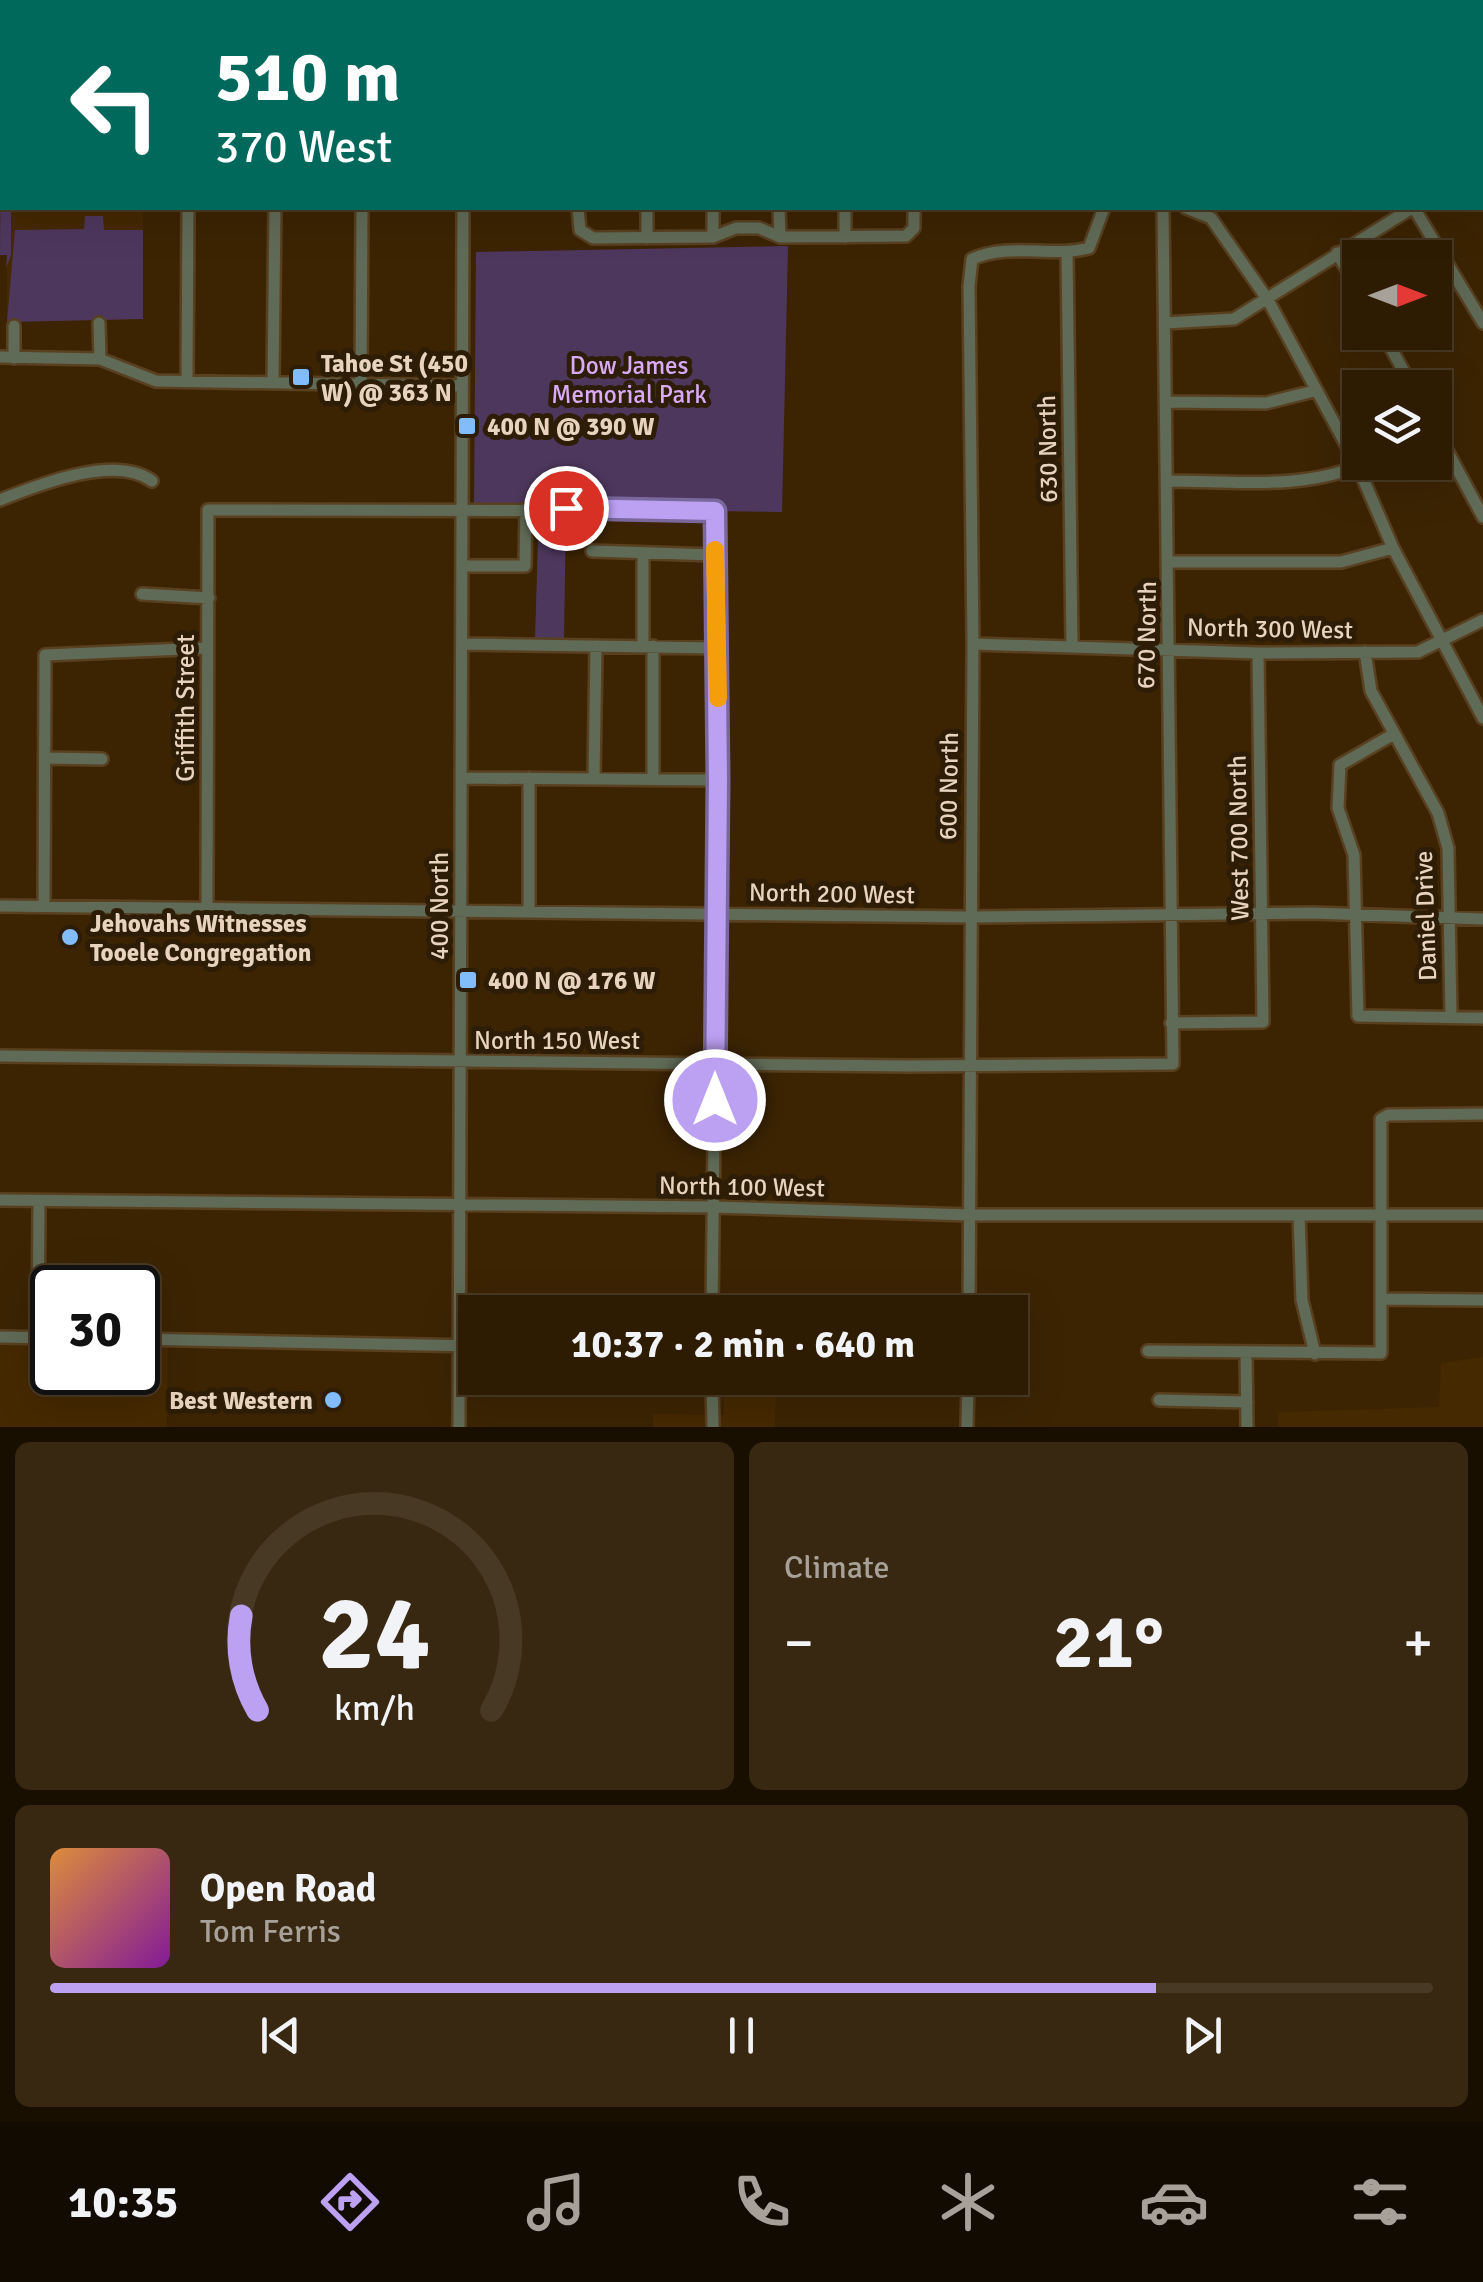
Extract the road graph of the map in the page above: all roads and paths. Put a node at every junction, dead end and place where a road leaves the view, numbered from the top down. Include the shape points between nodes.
1 (188, 210) edge
2 (276, 210) edge
3 (362, 210) edge
4 (463, 210) edge
5 (578, 210) edge
6 (647, 210) edge
7 (713, 210) edge
8 (779, 210) edge
9 (845, 210) edge
10 (914, 210) edge
11 (1103, 210) edge
12 (1163, 210) edge
13 (1191, 210) edge
14 (1410, 210) edge
15 (1414, 210) edge
16 (780, 237) junction
17 (845, 237) junction
18 (647, 238) junction
19 (713, 238) junction
20 (1067, 252) junction
21 (1337, 253) junction
22 (1342, 261) edge
23 (1268, 300) junction
24 (1166, 323) junction
25 (1483, 323) edge
26 (100, 324) dead end
27 (14, 326) dead end
28 (7, 358) edge
29 (100, 360) junction
30 (187, 382) junction
31 (273, 383) junction
32 (361, 384) junction
33 (462, 386) junction
34 (1314, 391) junction
35 (1165, 402) junction
36 (1342, 433) edge
37 (1452, 460) edge
38 (1342, 473) edge
39 (1368, 480) edge
40 (152, 481) dead end
41 (1169, 481) junction
42 (0, 500) edge
43 (462, 509) junction
44 (526, 509) junction
45 (1483, 517) edge
46 (1393, 548) junction
47 (592, 551) dead end
48 (643, 552) junction
49 (714, 554) junction
50 (1170, 562) junction
51 (462, 566) junction
52 (142, 594) dead end
53 (209, 598) junction
54 (1483, 620) edge
55 (1444, 642) junction
56 (462, 644) junction
57 (973, 644) junction
58 (1072, 645) junction
59 (596, 646) junction
60 (648, 646) junction
61 (207, 648) junction
62 (718, 648) junction
63 (1167, 649) junction
64 (1364, 652) junction
65 (1258, 653) junction
66 (1483, 718) edge
67 (1392, 735) junction
68 (45, 758) junction
69 (102, 759) dead end
70 (462, 778) junction
71 (529, 778) junction
72 (594, 778) junction
73 (654, 780) junction
74 (718, 780) junction
75 (206, 905) junction
76 (0, 906) edge
77 (44, 906) junction
78 (462, 910) junction
79 (529, 911) junction
80 (715, 914) junction
81 (1356, 915) junction
82 (1169, 917) junction
83 (1261, 917) junction
84 (970, 918) junction
85 (1449, 918) junction
86 (1483, 918) edge
87 (1451, 1016) junction
88 (1483, 1018) edge
89 (1171, 1023) junction
90 (0, 1056) edge
91 (460, 1062) junction
92 (715, 1064) junction
93 (1173, 1064) joint
94 (971, 1065) junction
95 (1483, 1114) edge
96 (0, 1200) edge
97 (38, 1200) junction
98 (459, 1205) junction
99 (714, 1207) junction
100 (1299, 1214) junction
101 (1381, 1214) junction
102 (970, 1215) junction
103 (1483, 1215) edge
104 (38, 1265) edge
105 (458, 1295) edge
106 (712, 1295) edge
107 (968, 1295) edge
108 (1382, 1300) junction
109 (1483, 1300) edge
110 (0, 1337) edge
111 (30, 1338) edge
112 (160, 1340) edge
113 (458, 1345) edge
114 (1148, 1351) dead end
115 (1315, 1354) junction
116 (1246, 1355) junction
117 (459, 1395) edge
118 (712, 1395) edge
119 (968, 1395) edge
120 (1158, 1400) dead end
121 (1247, 1402) junction
122 (459, 1427) edge
123 (713, 1427) edge
124 (967, 1427) edge
125 (1247, 1427) edge

1 - 30 street
2 - 31 street
3 - 32 street
4 - 33 street, 400 North
5 - 18 street via 580,230 588,237
6 - 18 street
7 - 19 street
8 - 16 street
9 - 17 street
10 - 17 street via 911,233
11 - 20 street via 1090,248
12 - 24 street, 670 North
13 - 23 street via 1210,218
14 - 21 street
15 - 25 street
16 - 17 street
16 - 19 street via 736,228
18 - 19 street
20 - 57 street, 600 North via 996,248 972,260
20 - 58 street, 630 North
21 - 22 street
21 - 23 street
23 - 24 street via 1234,318
23 - 34 street
24 - 35 street, 670 North
26 - 29 street
27 - 28 street
28 - 29 street
29 - 30 street via 156,381
30 - 31 street
31 - 32 street
32 - 33 street
33 - 43 street, 400 North
34 - 35 street via 1266,403
34 - 36 street
35 - 41 street, 670 North
37 - 45 street
38 - 41 street
39 - 46 street
40 - 42 street via 138,474 67,473
41 - 50 street, 670 North
43 - 44 street
43 - 51 street, 400 North
43 - 53 street, Griffith Street via 208,510
44 - 49 street via 715,511
44 - 51 street via 525,566
46 - 50 street via 1341,562
46 - 55 street
47 - 48 street
48 - 49 street
48 - 60 street
49 - 62 street
50 - 63 street, 670 North
51 - 56 street, 400 North
52 - 53 street
53 - 61 street, Griffith Street
54 - 55 street, North 300 West
55 - 64 street, North 300 West via 1418,652
55 - 66 street
56 - 59 street
56 - 70 street, 400 North
57 - 58 street, North 300 West
57 - 84 street, 600 North
58 - 63 street, North 300 West
59 - 60 street
59 - 72 street
60 - 62 street
60 - 73 street
61 - 68 street via 45,655
61 - 75 street, Griffith Street
62 - 74 street
63 - 65 street, North 300 West
63 - 82 street, 670 North
64 - 65 street, North 300 West
64 - 67 street, Daniel Drive via 1371,691
65 - 83 street, West 700 North
67 - 81 street via 1340,765 1338,808 1354,855
67 - 85 street, Daniel Drive via 1438,813 1448,848
68 - 69 street
68 - 77 street
70 - 71 street
70 - 78 street, 400 North
71 - 72 street
71 - 79 street
72 - 73 street
73 - 74 street
74 - 80 street
75 - 77 street, North 200 West
75 - 78 street, North 200 West
76 - 77 street, North 200 West
78 - 79 street, North 200 West
78 - 91 street, 400 North
79 - 80 street, North 200 West
80 - 84 street, North 200 West
80 - 92 street
81 - 83 street, North 200 West
81 - 85 street, North 200 West
81 - 87 street via 1358,1016
82 - 83 street, North 200 West
82 - 84 street, North 200 West
82 - 89 street, 670 North
83 - 89 street, West 700 North via 1263,1022
84 - 94 street, 600 North
85 - 86 street, North 200 West
85 - 87 street, Daniel Drive
87 - 88 street
89 - 93 street, 670 North
90 - 91 street, North 150 West
91 - 92 street, North 150 West
91 - 98 street, 400 North
92 - 94 street, North 150 West
92 - 99 street
93 - 94 street, North 150 West
94 - 102 street, 600 North
95 - 101 street via 1381,1119
96 - 97 street, North 100 West
97 - 98 street, North 100 West
97 - 104 street
98 - 99 street, North 100 West
98 - 105 street, 400 North
99 - 102 street, North 100 West
99 - 106 street
100 - 101 street, North 100 West
100 - 102 street, North 100 West
100 - 115 street via 1302,1300
101 - 103 street, North 100 West
101 - 108 street
102 - 107 street, 600 North
108 - 109 street
108 - 115 street via 1381,1353
110 - 111 street
112 - 113 street
114 - 116 street
115 - 116 street
116 - 121 street
117 - 122 street, 400 North
118 - 123 street
119 - 124 street
120 - 121 street
121 - 125 street

